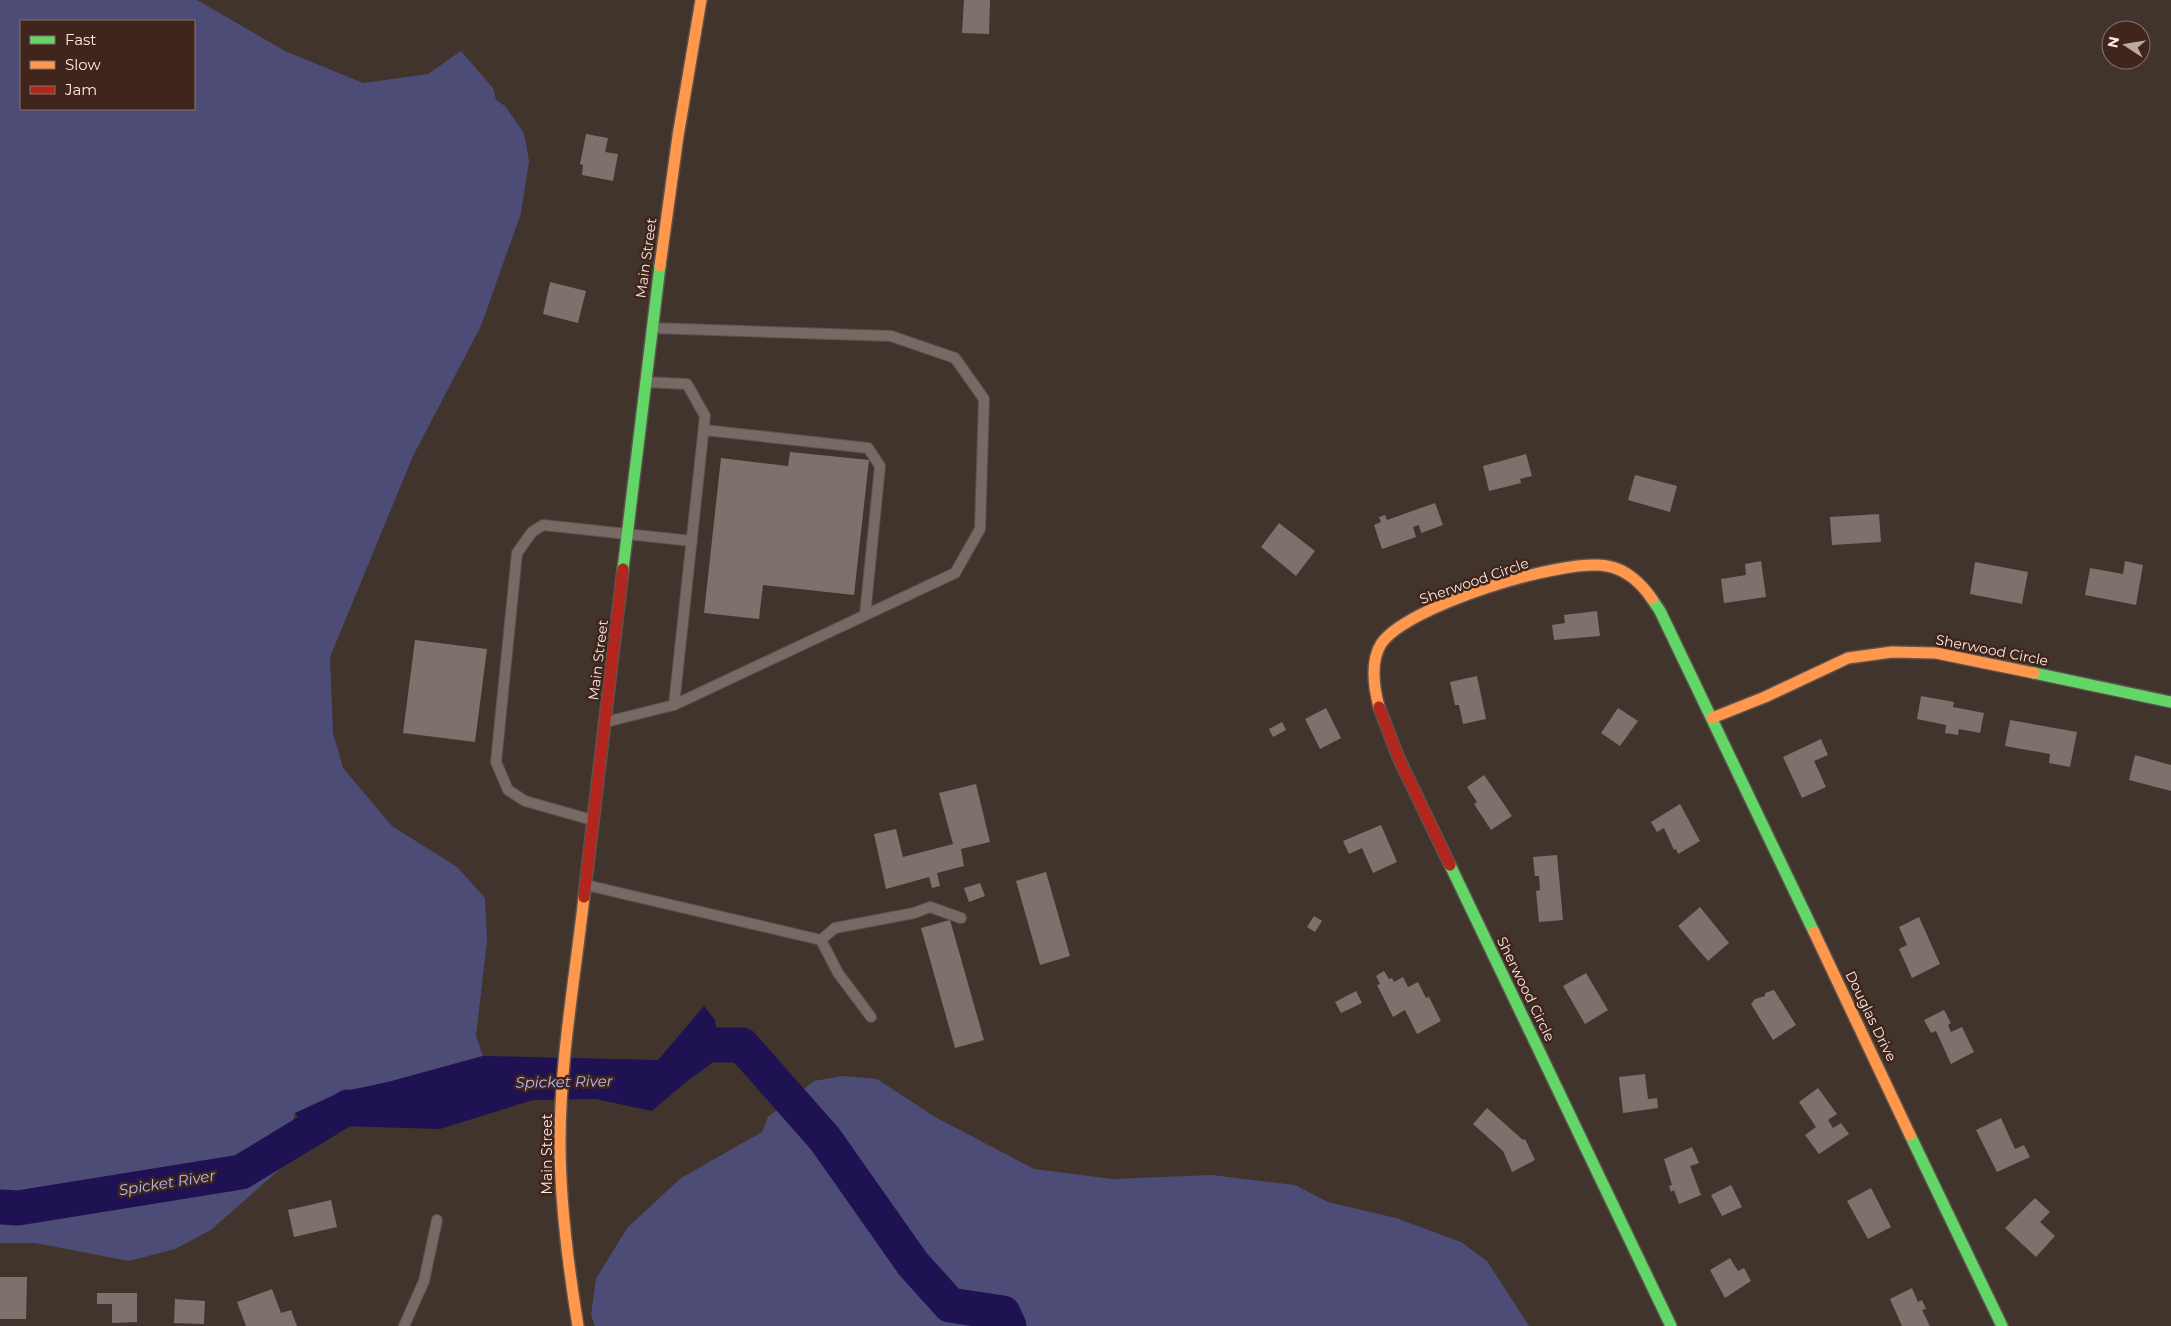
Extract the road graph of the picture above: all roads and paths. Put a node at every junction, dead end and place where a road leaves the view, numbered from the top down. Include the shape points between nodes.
1 (701, 0) edge
2 (652, 328) junction
3 (646, 382) junction
4 (704, 430) junction
5 (628, 535) junction
6 (692, 541) junction
7 (865, 616) junction
8 (2171, 702) edge
9 (674, 705) junction
10 (1712, 718) junction
11 (605, 723) junction
12 (593, 820) junction
13 (585, 884) junction
14 (961, 918) dead end
15 (821, 940) junction
16 (871, 1017) dead end
17 (437, 1220) dead end
18 (404, 1326) edge
19 (578, 1326) edge
20 (1671, 1326) edge
21 (2002, 1326) edge

1 - 2 street, Main Street via 678,136
2 - 3 street, Main Street
2 - 7 lane via 891,336 955,358 984,399 980,529 954,574
3 - 4 lane via 687,384 705,416
3 - 5 street, Main Street
4 - 6 lane
4 - 7 lane via 868,448 880,466
5 - 6 lane
5 - 11 street, Main Street
5 - 12 lane via 543,525 532,532 517,553 496,762 508,790 525,801
6 - 9 lane
7 - 9 lane
8 - 10 street, Sherwood Circle via 1936,654 1892,652 1848,658
9 - 11 lane
10 - 20 street, Sherwood Circle via 1649,592 1632,577 1606,566 1588,564 1520,579 1455,600 1413,618 1394,630 1379,648 1374,671 1382,716 1399,759
10 - 21 street, Douglas Drive
11 - 12 street, Main Street
12 - 13 street, Main Street
13 - 15 lane
13 - 19 street, Main Street via 562,1106 561,1194 565,1247
14 - 15 lane via 930,908 835,928
15 - 16 lane via 838,973
17 - 18 lane via 424,1282

